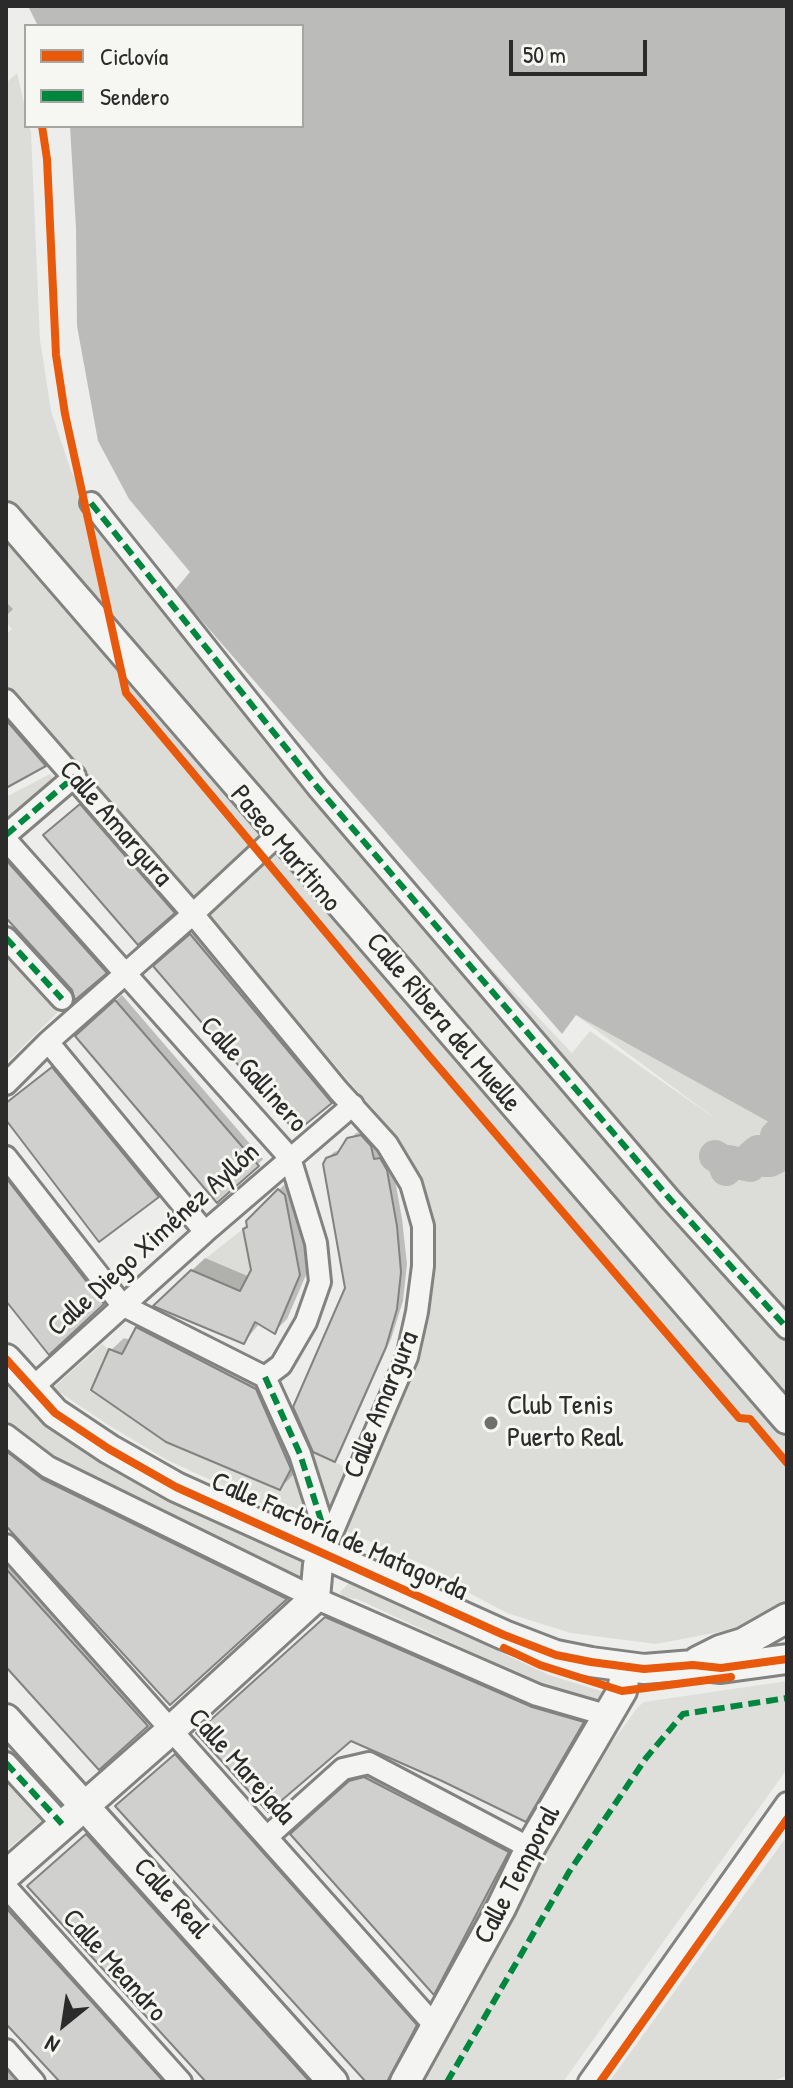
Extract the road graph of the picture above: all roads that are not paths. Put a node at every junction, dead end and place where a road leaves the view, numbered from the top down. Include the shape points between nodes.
1 (91, 503) dead end
2 (6, 517) edge
3 (6, 700) edge
4 (75, 776) junction
5 (281, 832) junction
6 (6, 838) edge
7 (193, 914) junction
8 (6, 938) edge
9 (123, 973) junction
10 (62, 999) dead end
11 (48, 1042) junction
12 (6, 1084) edge
13 (353, 1105) junction
14 (6, 1157) edge
15 (290, 1158) junction
16 (205, 1232) junction
17 (122, 1305) junction
18 (787, 1328) edge
19 (6, 1359) edge
20 (265, 1377) junction
21 (31, 1389) junction
22 (787, 1419) edge
23 (6, 1435) edge
24 (6, 1545) edge
25 (325, 1546) junction
26 (315, 1598) junction
27 (787, 1618) edge
28 (787, 1659) edge
29 (693, 1665) junction
30 (626, 1668) junction
31 (606, 1715) junction
32 (6, 1719) edge
33 (170, 1731) junction
34 (6, 1763) edge
35 (787, 1803) edge
36 (84, 1804) junction
37 (62, 1824) junction
38 (267, 1837) junction
39 (530, 1848) junction
40 (6, 1875) edge
41 (6, 1887) edge
42 (435, 2026) junction
43 (6, 2050) edge
44 (34, 2082) edge
45 (181, 2082) edge
46 (333, 2082) edge
47 (405, 2082) edge
48 (589, 2082) edge

1 - 18 street via 318,788
2 - 5 street, Calle Ribera del Muelle
3 - 4 street, Calle Amargura
4 - 6 street
4 - 7 street, Calle Amargura
5 - 7 street
5 - 22 street, Calle Ribera del Muelle
6 - 9 street, Calle Gallinero
7 - 9 street
7 - 13 street, Calle Amargura
8 - 10 street
9 - 11 street
9 - 15 street, Calle Gallinero
11 - 12 street
11 - 16 street
13 - 15 street, Calle Diego Ximénez Ayllón
13 - 25 street, Calle Amargura via 387,1144 411,1184 423,1226 423,1266 407,1357
14 - 17 street
15 - 16 street, Calle Diego Ximénez Ayllón
15 - 20 street, Calle Gallinero via 316,1243 320,1282 300,1333 281,1365
16 - 17 street, Calle Diego Ximénez Ayllón
17 - 20 street
17 - 21 street, Calle Diego Ximénez Ayllón
19 - 21 street, Calle Factoría de Matagorda
20 - 25 street via 300,1454
21 - 25 street, Calle Factoría de Matagorda via 55,1413 176,1487
23 - 26 street via 48,1467
24 - 33 street, Calle Marejada
25 - 26 street, Calle Amargura
25 - 30 street, Calle Factoría de Matagorda via 504,1635 556,1655
26 - 31 street via 537,1695
26 - 33 street
27 - 29 street
28 - 29 street, Calle Factoría de Matagorda via 721,1668
29 - 30 street, Calle Factoría de Matagorda
30 - 31 street, Calle Temporal via 622,1691
31 - 39 street, Calle Temporal
32 - 36 street, Calle Real
33 - 36 street
33 - 38 street, Calle Marejada
34 - 37 street
35 - 48 street
36 - 37 street
36 - 46 street, Calle Real
37 - 40 street
38 - 39 street via 343,1769 369,1763
38 - 42 street, Calle Marejada
39 - 42 street, Calle Temporal
41 - 45 street, Calle Meandro
42 - 47 street, Calle Temporal
43 - 44 street

